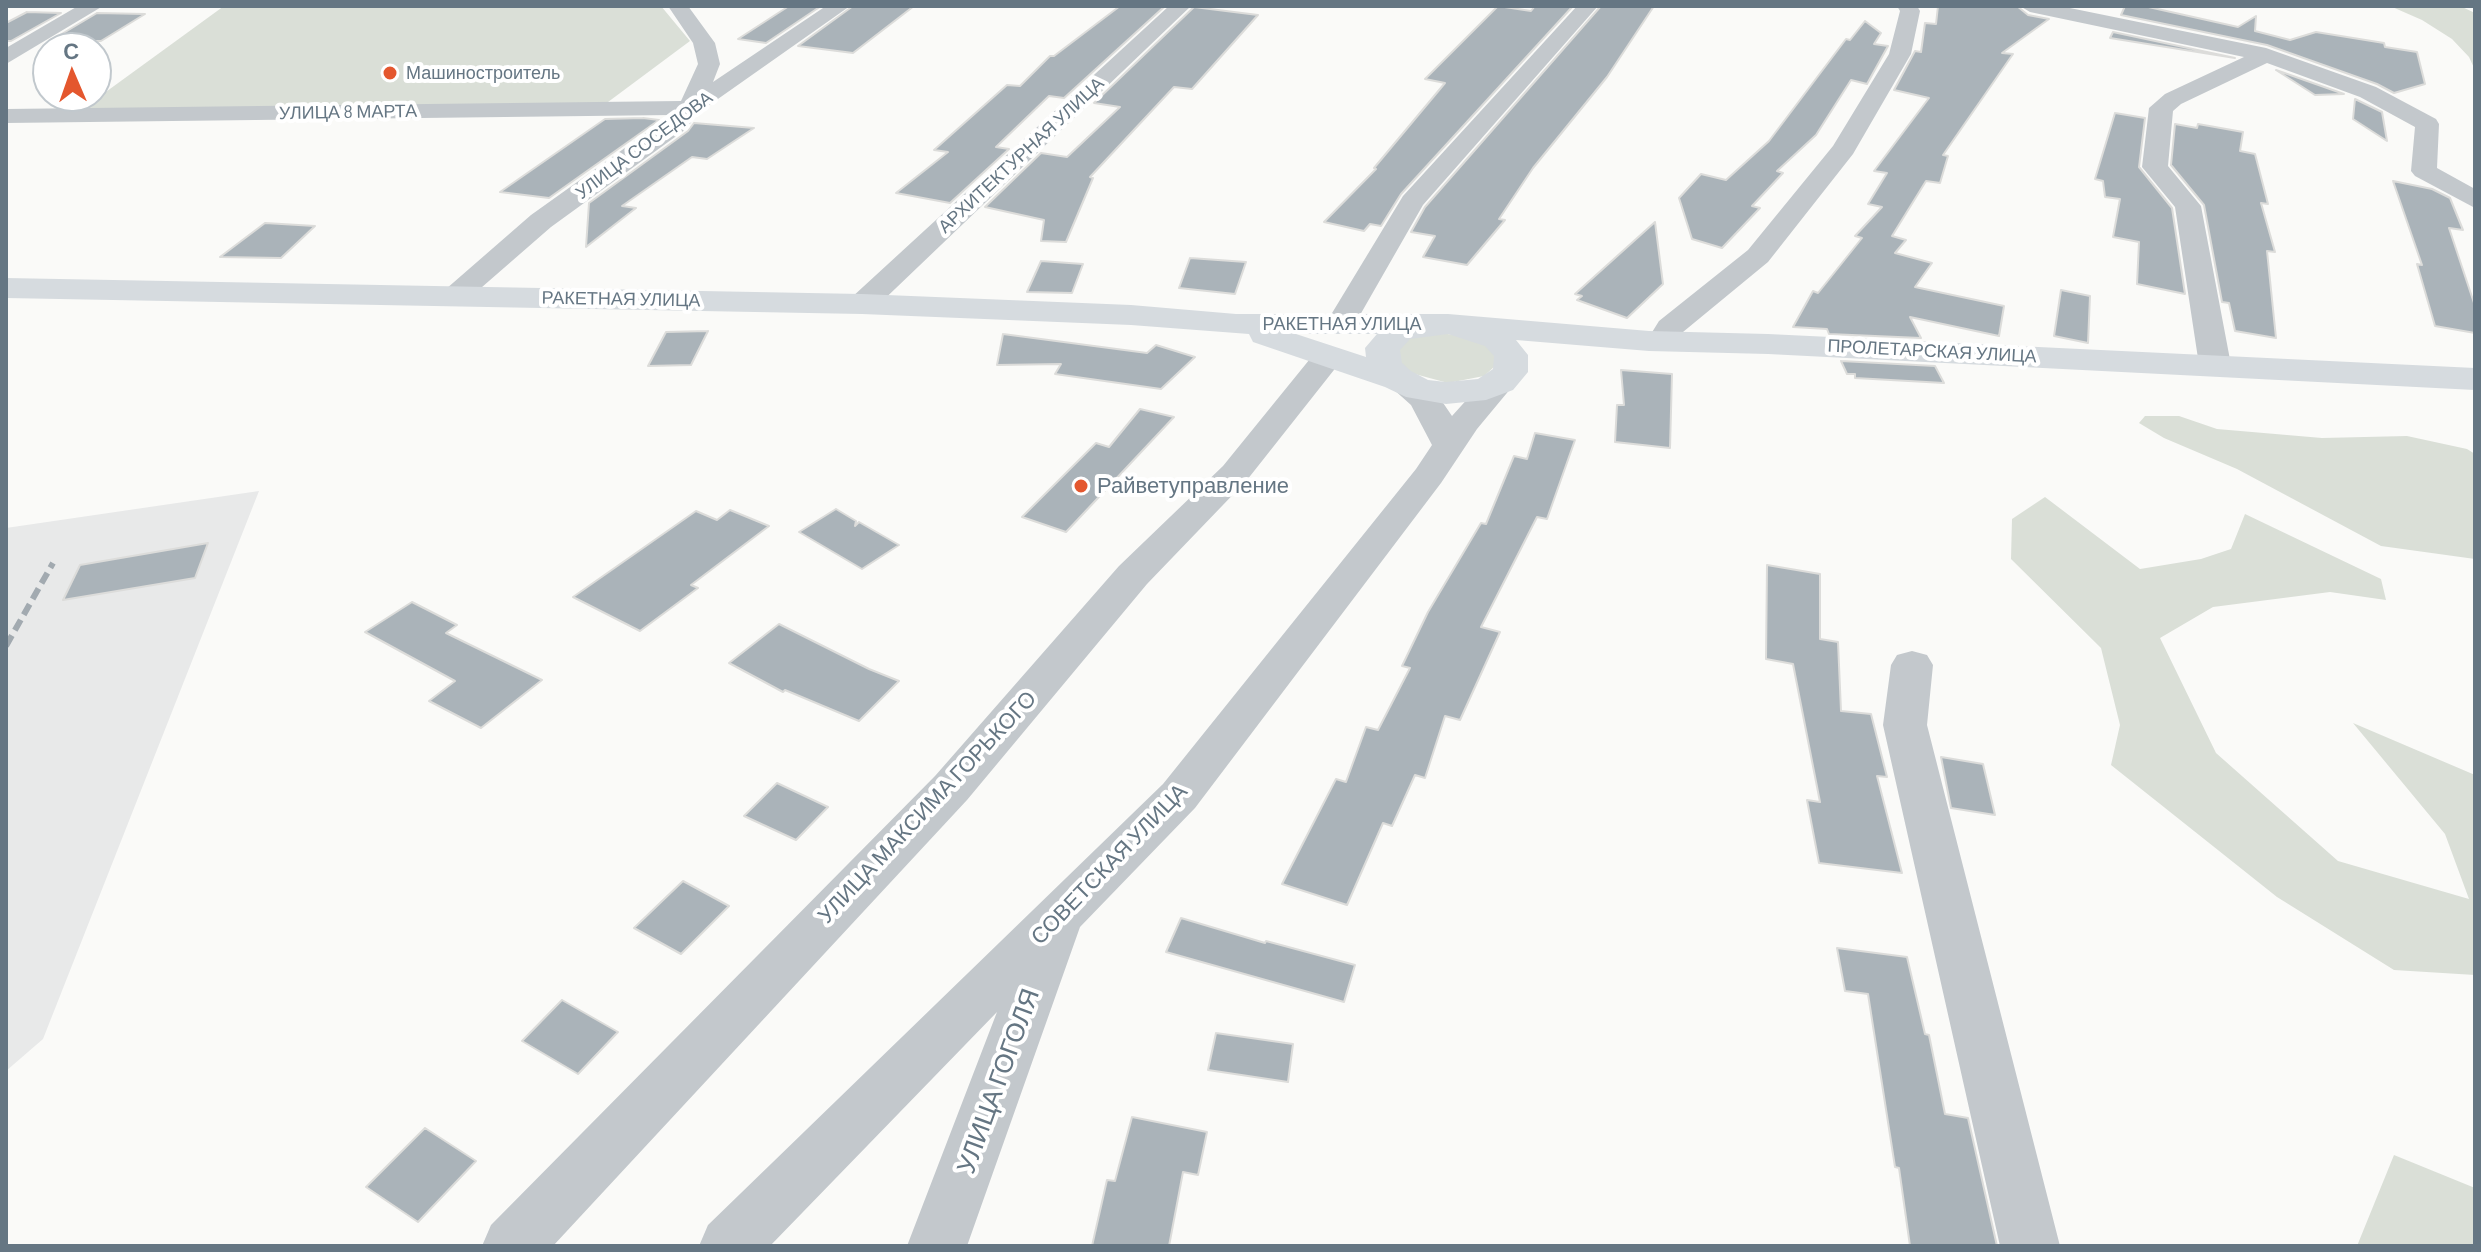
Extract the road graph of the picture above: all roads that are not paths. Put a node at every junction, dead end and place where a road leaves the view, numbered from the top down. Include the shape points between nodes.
1 (93, 6) edge
2 (678, 6) edge
3 (840, 6) edge
4 (1181, 6) edge
5 (1588, 6) edge
6 (1907, 6) edge
7 (2030, 6) edge
8 (2266, 55) junction
9 (6, 57) edge
10 (690, 108) junction
11 (6, 116) edge
12 (2475, 200) edge
13 (6, 288) edge
14 (456, 295) junction
15 (862, 304) junction
16 (1448, 324) junction
17 (1335, 340) junction
18 (1656, 341) junction
19 (2215, 365) junction
20 (1398, 379) junction
21 (2475, 379) edge
22 (1500, 382) junction
23 (1450, 446) junction
24 (1912, 665) dead end
25 (1059, 916) junction
26 (512, 1246) edge
27 (729, 1246) edge
28 (937, 1246) edge
29 (2030, 1246) edge

1 - 9 street
2 - 10 street via 704,43 709,64
3 - 10 street, УЛИЦА СОСЕДОВА
4 - 15 street, АРХИТЕКТУРНАЯ УЛИЦА
5 - 17 street, УЛИЦА МАКСИМА ГОРЬКОГО via 1412,202
6 - 18 street via 1900,54 1844,149 1758,256
7 - 8 street
8 - 12 street via 2368,92 2427,124 2424,171
8 - 19 street via 2161,108 2155,167 2188,206
10 - 11 street, УЛИЦА 8 МАРТА
10 - 14 street, УЛИЦА СОСЕДОВА via 677,124 541,221
13 - 14 main road, РАКЕТНАЯ УЛИЦА
14 - 15 main road, РАКЕТНАЯ УЛИЦА
15 - 17 main road, РАКЕТНАЯ УЛИЦА via 1131,315
16 - 17 main road, РАКЕТНАЯ УЛИЦА
16 - 18 main road, ПРОЛЕТАРСКАЯ УЛИЦА
16 - 20 main road via 1398,332 1382,348 1385,366
16 - 22 main road via 1497,339 1511,355 1510,372
17 - 20 main road, РАКЕТНАЯ УЛИЦА
17 - 26 street, УЛИЦА МАКСИМА ГОРЬКОГО via 1235,473 1133,575 951,788
18 - 19 main road, ПРОЛЕТАРСКАЯ УЛИЦА
18 - 22 main road, ПРОЛЕТАРСКАЯ УЛИЦА via 1581,352
19 - 21 main road, ПРОЛЕТАРСКАЯ УЛИЦА
20 - 22 main road, РАКЕТНАЯ УЛИЦА via 1446,393 1467,393
20 - 23 street via 1423,398
22 - 23 street, СОВЕТСКАЯ УЛИЦА
23 - 25 street, СОВЕТСКАЯ УЛИЦА via 1179,796
24 - 29 street via 1905,725
25 - 27 street, СОВЕТСКАЯ УЛИЦА
25 - 28 street, УЛИЦА ГОГОЛЯ

